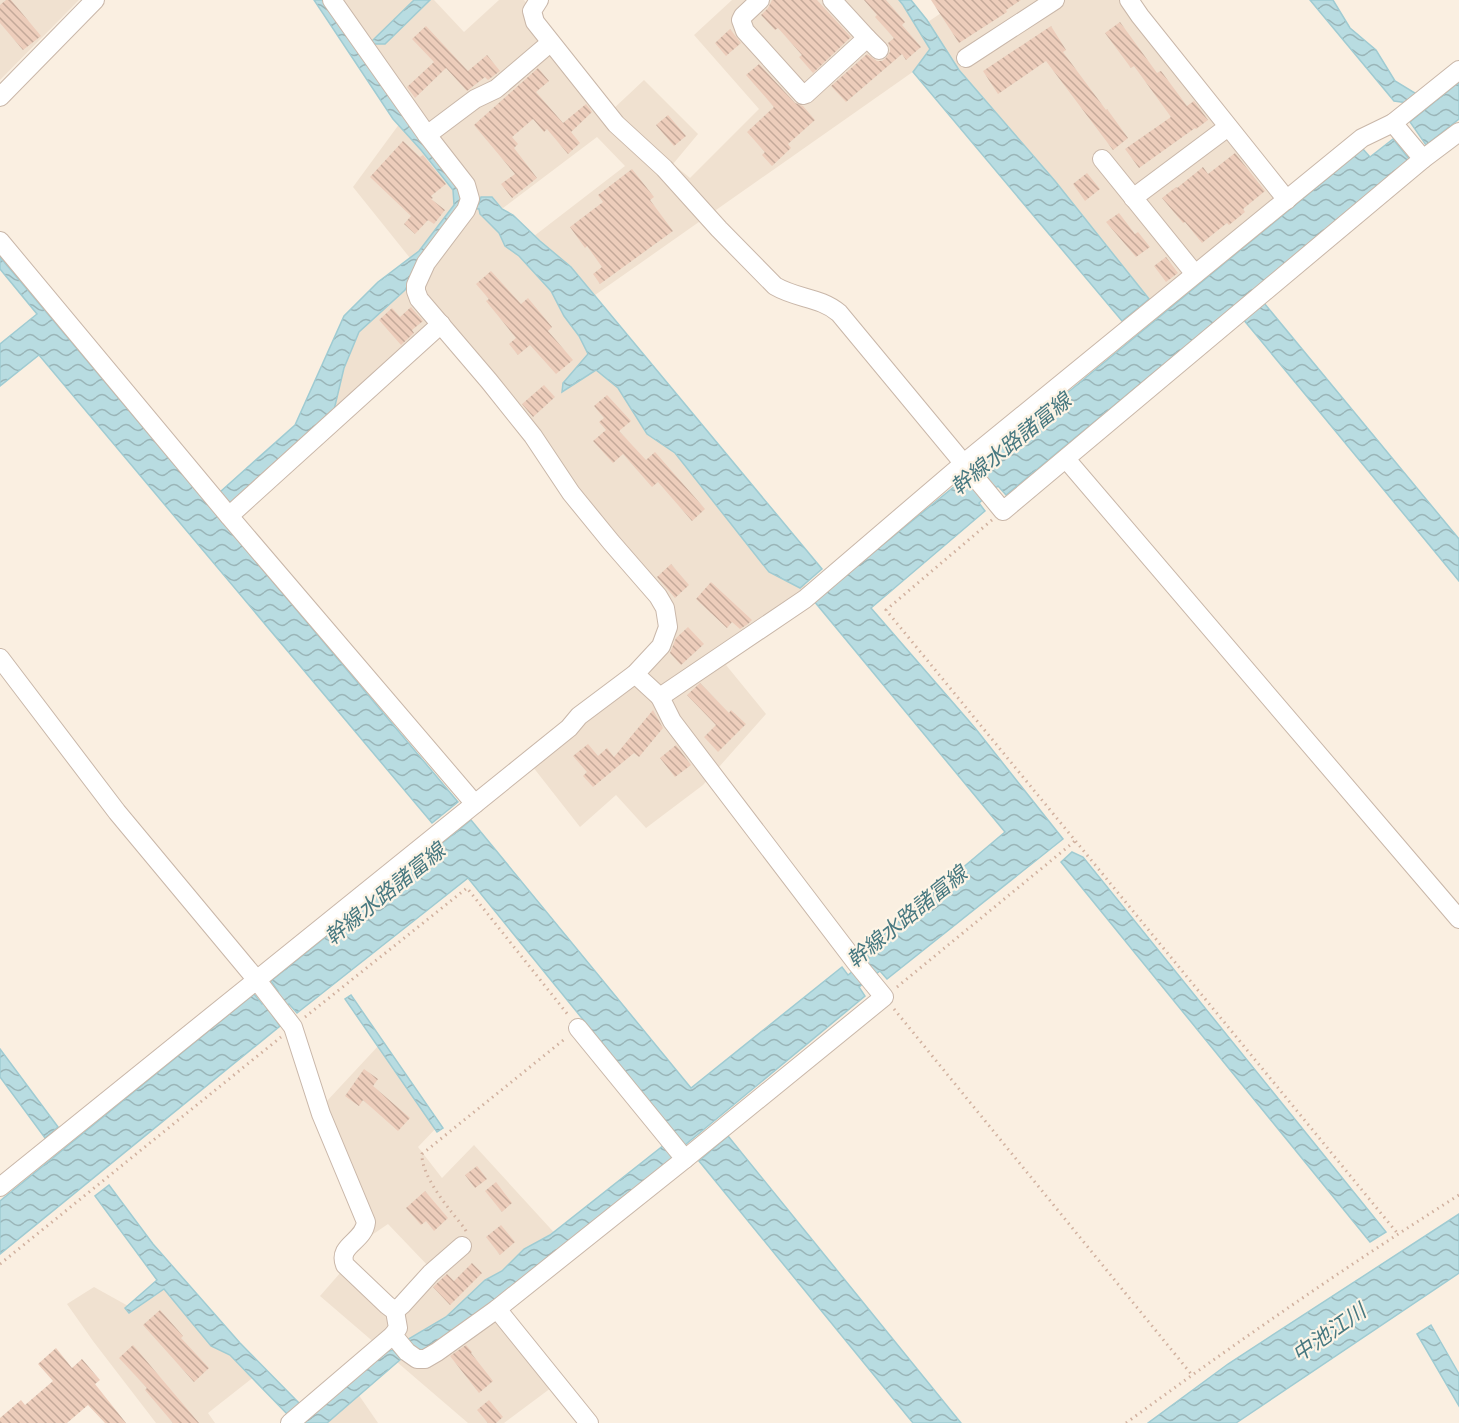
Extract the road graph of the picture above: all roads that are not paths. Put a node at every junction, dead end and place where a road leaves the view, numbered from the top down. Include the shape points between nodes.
1 (94, 0) edge
2 (332, 0) edge
3 (539, 0) edge
4 (760, 0) edge
5 (832, 0) edge
6 (1055, 0) edge
7 (1129, 0) edge
8 (550, 43) junction
9 (966, 58) dead end
10 (1459, 70) edge
11 (0, 97) edge
12 (1228, 127) junction
13 (1398, 130) junction
14 (427, 135) junction
15 (1454, 136) edge
16 (1419, 155) junction
17 (1102, 159) dead end
18 (1133, 198) junction
19 (1287, 200) junction
20 (0, 241) edge
21 (1194, 274) junction
22 (441, 324) junction
23 (1066, 459) junction
24 (964, 463) junction
25 (230, 516) junction
26 (0, 658) edge
27 (634, 674) junction
28 (660, 697) junction
29 (475, 804) junction
30 (1459, 919) edge
31 (256, 980) junction
32 (578, 1028) road end
33 (685, 1159) junction
34 (0, 1187) edge
35 (462, 1246) road end
36 (497, 1309) junction
37 (395, 1311) junction
38 (400, 1344) junction
39 (290, 1423) edge
40 (589, 1423) edge

1 - 11 street
2 - 14 street
3 - 8 street via 532,11
4 - 5 street via 741,20 745,31 803,95 873,44
6 - 9 street
7 - 12 street
8 - 14 street via 496,89 475,99
8 - 24 street via 616,124 664,168 775,286 823,302 839,313
10 - 13 street via 1416,104
12 - 18 street
12 - 19 street
13 - 16 street
13 - 19 street via 1362,138
14 - 22 street via 466,185 468,205 426,263 416,285 419,299
15 - 16 street
16 - 23 street
17 - 18 street
18 - 21 street
19 - 21 street
20 - 25 street
21 - 24 street
22 - 25 street
22 - 27 street via 665,608 668,627 661,646
23 - 24 street via 1003,511
23 - 30 street
24 - 28 street via 805,599
25 - 29 street
26 - 31 street via 117,812
27 - 28 street
27 - 29 street
28 - 33 street via 672,721 884,998
29 - 31 street
31 - 34 street
31 - 37 street via 293,1027 321,1114 366,1222 365,1231 342,1259
32 - 33 street
33 - 36 street
35 - 37 street
36 - 38 street via 425,1359 417,1359
36 - 40 street
37 - 38 street
38 - 39 street

